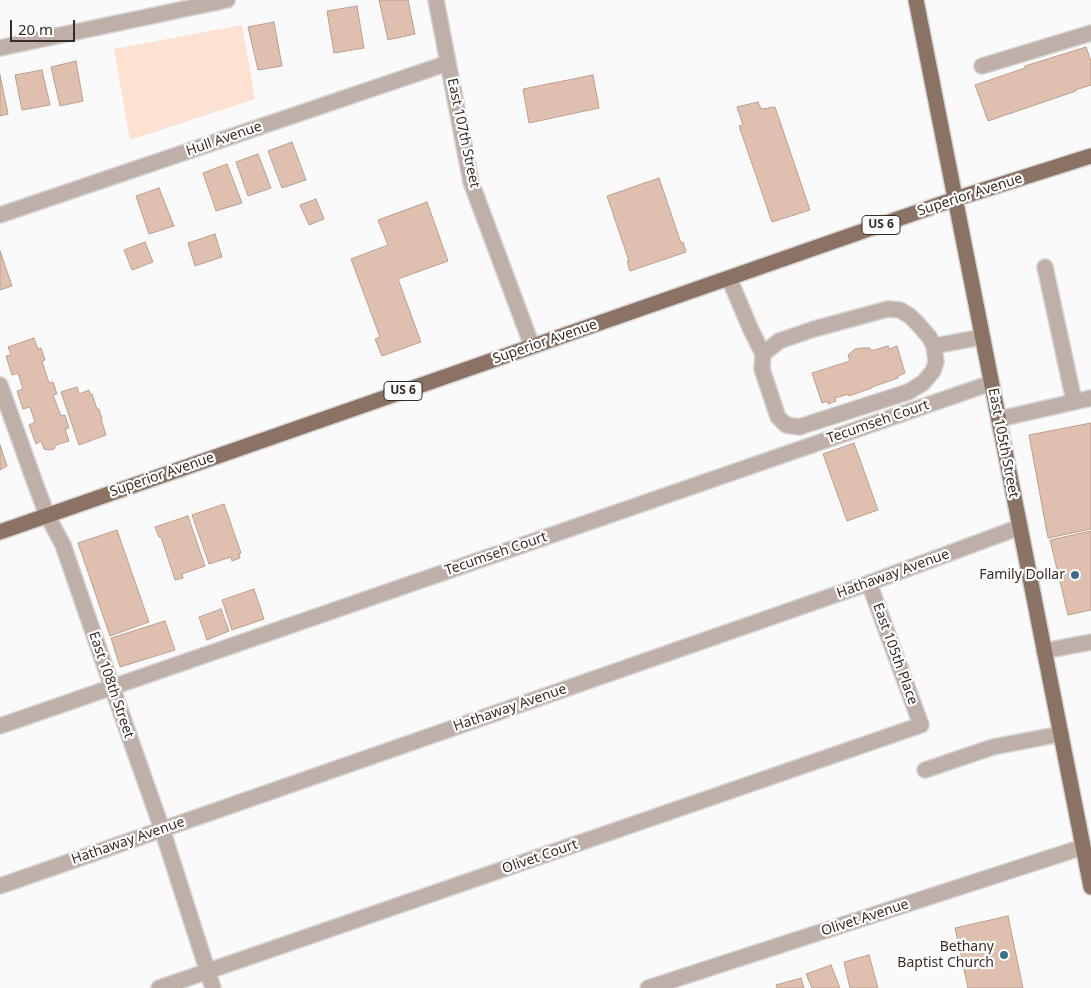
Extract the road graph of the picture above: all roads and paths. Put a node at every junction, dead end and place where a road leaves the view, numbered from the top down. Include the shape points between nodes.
1 (227, 0) edge
2 (436, 0) edge
3 (916, 0) edge
4 (1091, 33) edge
5 (0, 48) edge
6 (448, 63) junction
7 (982, 66) dead end
8 (1091, 156) edge
9 (955, 199) junction
10 (0, 214) edge
11 (1045, 268) dead end
12 (729, 278) junction
13 (982, 337) junction
14 (532, 346) junction
15 (934, 346) junction
16 (763, 354) junction
17 (991, 383) junction
18 (0, 385) edge
19 (1091, 398) edge
20 (1074, 401) junction
21 (999, 419) junction
22 (47, 515) junction
23 (1020, 527) junction
24 (0, 532) edge
25 (869, 583) junction
26 (1091, 642) edge
27 (1044, 651) junction
28 (112, 687) junction
29 (921, 725) joint
30 (0, 726) edge
31 (1061, 734) junction
32 (925, 770) dead end
33 (162, 829) junction
34 (1085, 837) edge
35 (0, 886) edge
36 (1091, 887) edge
37 (208, 971) junction
38 (159, 988) edge
39 (213, 988) edge
40 (648, 988) edge

1 - 5 street
2 - 6 street, East 107th Street
3 - 9 main road, East 105th Street
4 - 7 street
6 - 10 street, Hull Avenue
6 - 14 street, East 107th Street via 471,182
8 - 9 main road, Superior Avenue / US 6
9 - 12 main road, Superior Avenue / US 6
9 - 13 main road, East 105th Street
11 - 20 street
12 - 14 main road, Superior Avenue / US 6
12 - 16 street
13 - 15 street
13 - 17 main road, East 105th Street
14 - 22 main road, Superior Avenue / US 6
15 - 16 street via 910,316 900,310 888,309 779,341
15 - 16 street via 936,362 933,371 923,383 908,392 799,427 786,425 778,417 762,369
17 - 21 main road, East 105th Street
17 - 28 street, Tecumseh Court
18 - 22 street, East 108th Street
19 - 20 street
20 - 21 street
21 - 23 main road, East 105th Street
22 - 24 main road, Superior Avenue / US 6
22 - 28 street, East 108th Street via 63,545
23 - 25 street, Hathaway Avenue
23 - 27 main road, East 105th Street
25 - 29 street, East 105th Place
25 - 33 street, Hathaway Avenue
26 - 27 street
27 - 31 main road, East 105th Street
28 - 30 street, Tecumseh Court
28 - 33 street, East 108th Street
29 - 37 street, Olivet Court
31 - 32 street via 992,747
31 - 34 main road, East 105th Street
33 - 35 street, Hathaway Avenue
33 - 37 street, East 108th Street
34 - 36 main road, East 105th Street
34 - 40 street, Olivet Avenue
37 - 38 street, Olivet Court
37 - 39 street, East 108th Street

